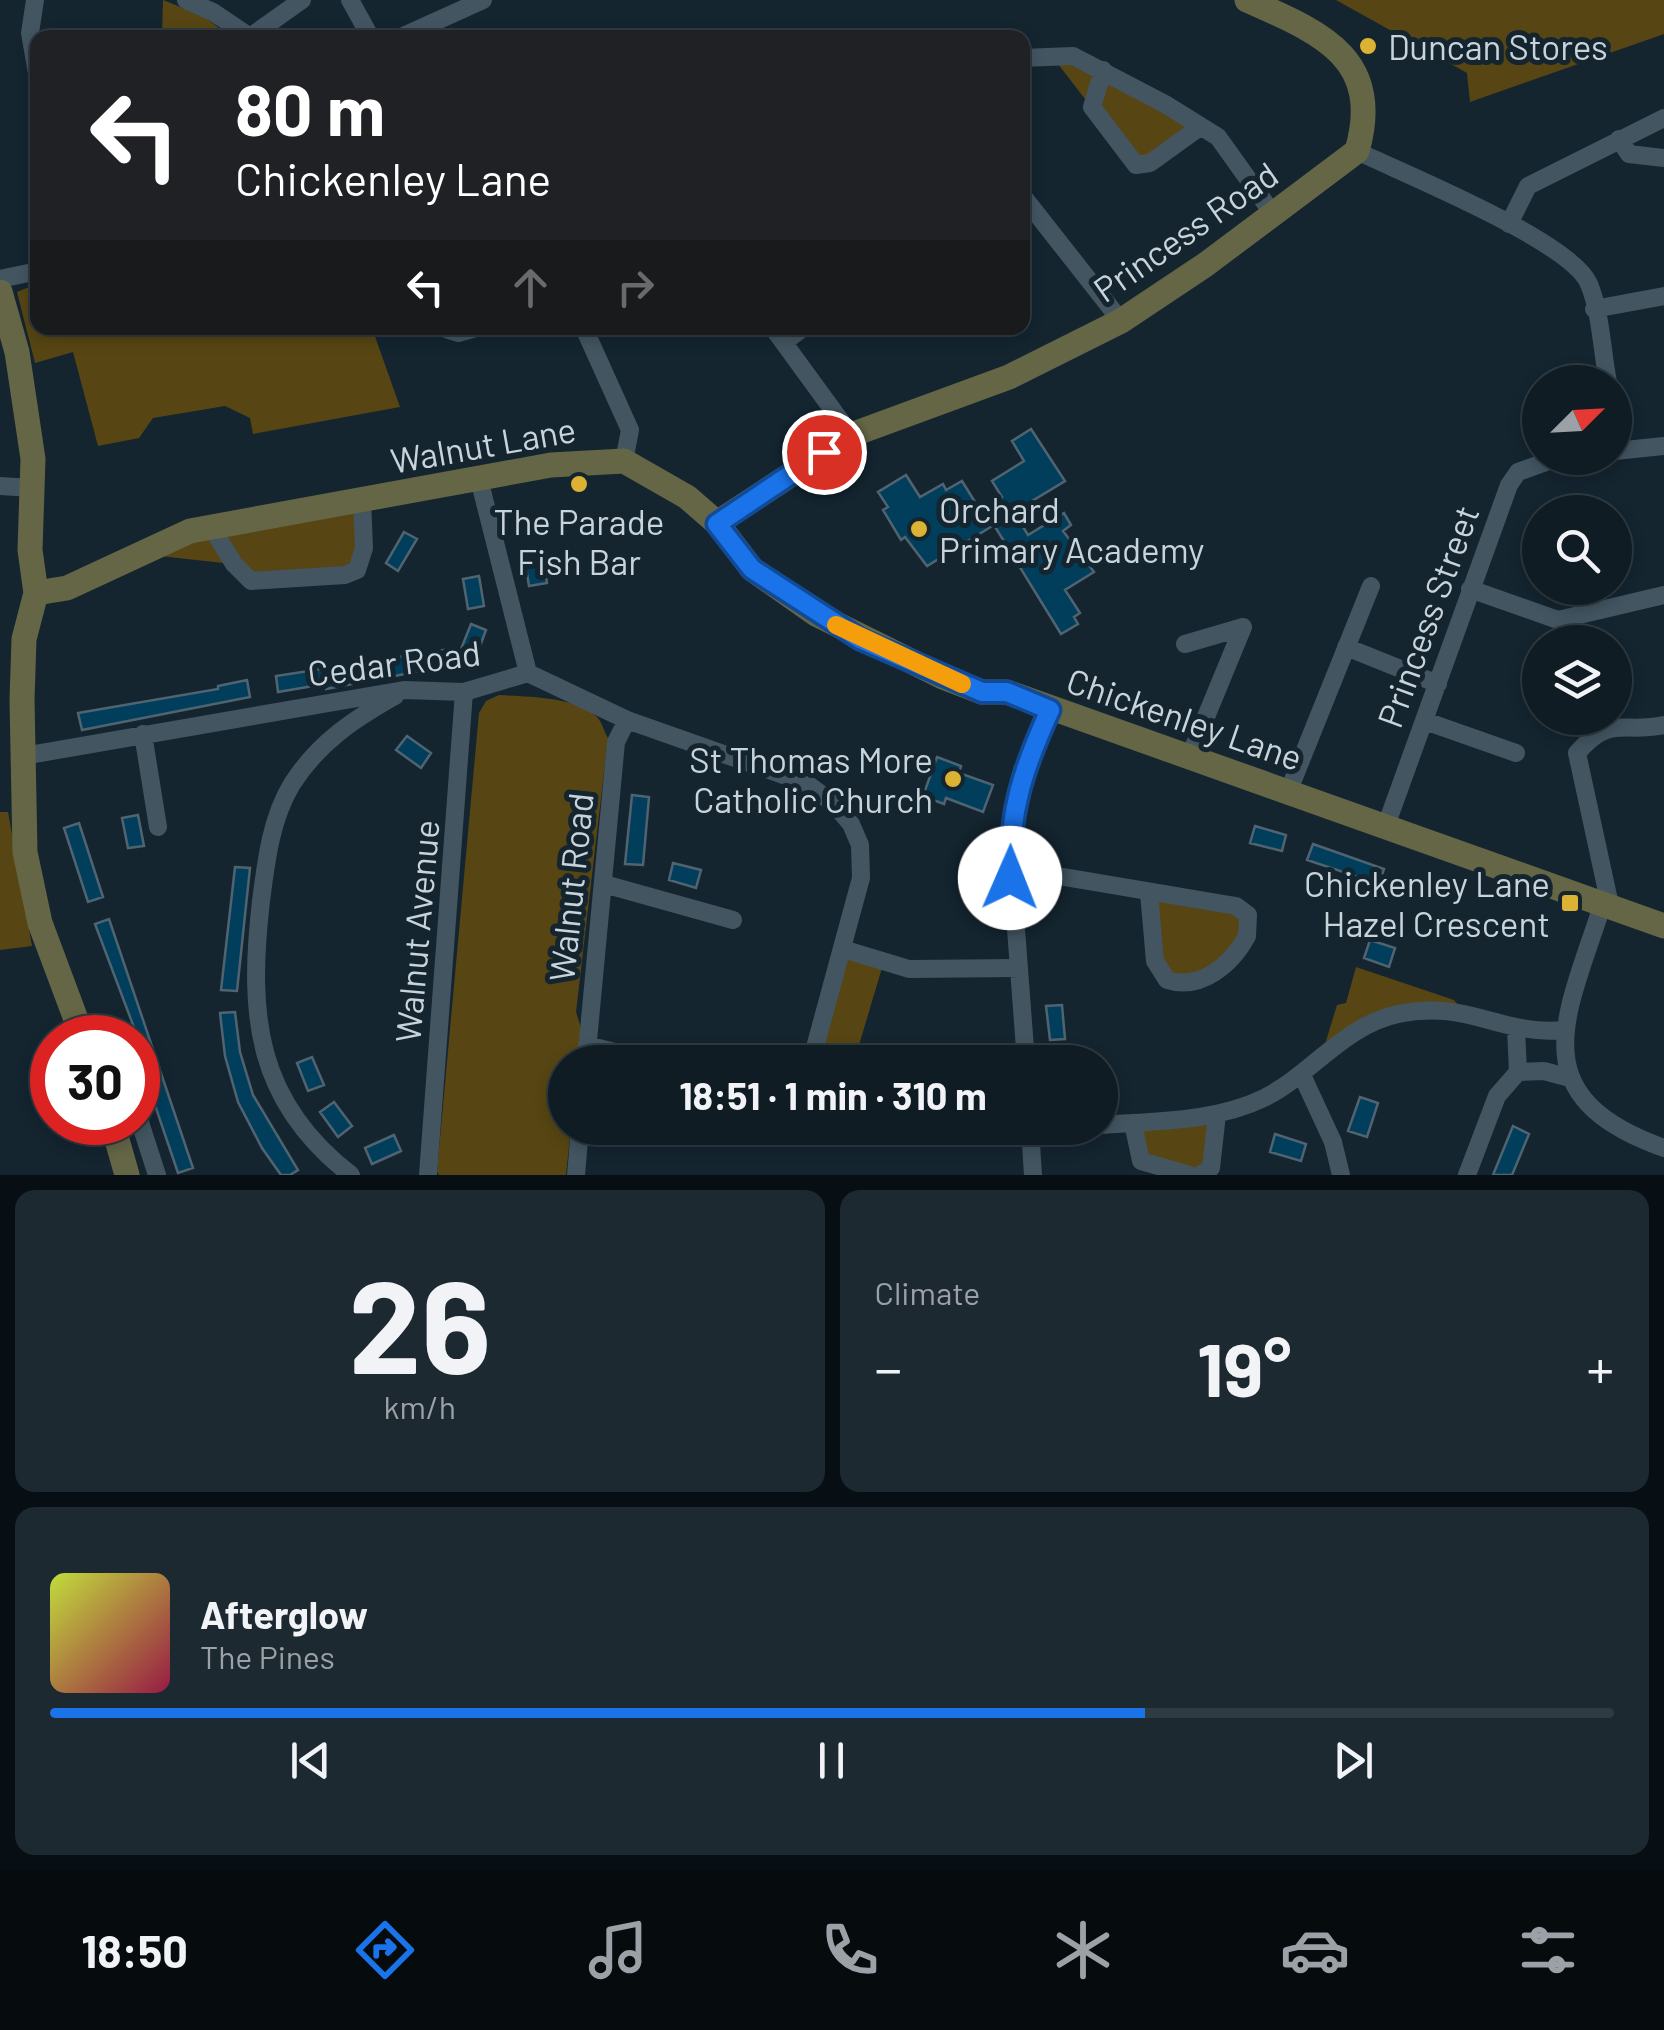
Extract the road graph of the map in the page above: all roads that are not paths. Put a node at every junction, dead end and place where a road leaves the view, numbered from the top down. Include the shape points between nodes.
1 (35, 0) edge
2 (186, 0) edge
3 (302, 0) edge
4 (350, 0) edge
5 (483, 0) edge
6 (1247, 0) edge
7 (30, 30) edge
8 (240, 30) edge
9 (260, 30) edge
10 (366, 30) edge
11 (417, 30) edge
12 (1030, 58) edge
13 (1103, 70) junction
14 (1664, 118) edge
15 (1200, 126) junction
16 (1619, 140) junction
17 (1357, 151) junction
18 (1664, 158) edge
19 (1030, 204) edge
20 (1273, 214) junction
21 (1509, 224) junction
22 (30, 273) edge
23 (0, 279) edge
24 (0, 292) edge
25 (1664, 296) edge
26 (1594, 309) junction
27 (1121, 321) junction
28 (587, 335) edge
29 (778, 335) edge
30 (1605, 365) edge
31 (851, 434) junction
32 (1664, 446) edge
33 (1632, 449) edge
34 (624, 461) junction
35 (1522, 471) edge
36 (479, 478) junction
37 (0, 486) edge
38 (32, 488) junction
39 (362, 500) junction
40 (717, 524) junction
41 (212, 528) junction
42 (1370, 586) dead end
43 (1470, 589) junction
44 (36, 592) junction
45 (1664, 594) edge
46 (1186, 644) dead end
47 (1346, 647) junction
48 (528, 673) junction
49 (1438, 684) junction
50 (404, 690) junction
51 (464, 692) junction
52 (11, 703) edge
53 (1050, 710) junction
54 (627, 720) junction
55 (1425, 721) junction
56 (1664, 725) edge
57 (143, 734) junction
58 (1516, 753) dead end
59 (23, 756) junction
60 (1189, 758) junction
61 (1290, 790) junction
62 (1386, 823) junction
63 (158, 827) dead end
64 (1010, 878) junction
65 (604, 884) junction
66 (1149, 893) junction
67 (1606, 904) junction
68 (733, 920) dead end
69 (1664, 926) edge
70 (843, 948) junction
71 (1020, 968) junction
72 (75, 1015) edge
73 (1516, 1028) junction
74 (1563, 1030) junction
75 (588, 1045) edge
76 (816, 1045) edge
77 (1025, 1045) edge
78 (1518, 1072) junction
79 (1302, 1075) junction
80 (1570, 1078) junction
81 (1217, 1114) junction
82 (1132, 1122) junction
83 (1118, 1124) edge
84 (119, 1145) edge
85 (147, 1145) edge
86 (579, 1145) edge
87 (1031, 1145) edge
88 (1664, 1148) edge
89 (127, 1175) edge
90 (157, 1175) edge
91 (351, 1175) edge
92 (428, 1175) edge
93 (576, 1175) edge
94 (1033, 1175) edge
95 (1189, 1175) edge
96 (1200, 1175) edge
97 (1341, 1175) edge
98 (1468, 1175) edge

1 - 7 street
2 - 8 street
3 - 9 street
4 - 10 street
5 - 11 street
6 - 17 street via 1328,39 1352,65 1362,99
12 - 13 street via 1073,56
13 - 15 street
13 - 15 street via 1092,107 1136,164 1150,163
14 - 16 street
15 - 20 street via 1218,137
16 - 18 street via 1629,154
16 - 21 street via 1528,186
17 - 20 street, Princess Road
17 - 21 street
19 - 27 street
20 - 27 street, Princess Road
21 - 26 street via 1577,265
22 - 23 street
24 - 38 street via 18,352
25 - 26 street
26 - 30 street
27 - 31 street, Princess Road via 1008,377
28 - 34 street via 630,430
29 - 31 street
31 - 40 street, Princess Road
32 - 33 street
34 - 36 street, Walnut Lane
34 - 40 street, Walnut Lane via 676,489
35 - 43 street, Princess Street via 1509,485
36 - 39 street, Walnut Lane
36 - 48 street
37 - 38 street
38 - 44 street
39 - 41 street, Walnut Lane
39 - 41 street, Walnut Lane via 363,557 357,570 345,574 252,581
40 - 53 street, Chickenley Lane via 752,569 860,639 982,692 1007,692
41 - 44 street, Walnut Lane via 172,538 68,588
42 - 47 street
43 - 45 street via 1558,620
43 - 49 street, Princess Street
44 - 52 street
46 - 60 street via 1243,627
47 - 49 street
47 - 61 street
48 - 51 street, Cedar Road
48 - 54 street, Cedar Road
49 - 55 street, Princess Street
50 - 51 street, Cedar Road
50 - 57 street, Cedar Road
50 - 91 street via 352,720 290,786 273,830 258,934 259,1038 274,1084 300,1128
51 - 92 street, Walnut Avenue
52 - 59 street
53 - 60 street, Chickenley Lane
53 - 64 street via 1022,770 1009,836
54 - 65 street, Walnut Road via 616,742
54 - 70 street, Cedar Road via 806,784 833,802 851,824 862,862
55 - 58 street
55 - 62 street, Princess Street
56 - 67 street via 1622,724 1596,732 1577,754
57 - 59 street, Cedar Road
57 - 63 street
59 - 72 street via 33,893
60 - 61 street, Chickenley Lane
61 - 62 street, Chickenley Lane
62 - 67 street, Chickenley Lane
64 - 66 street via 1064,878
64 - 71 street
65 - 68 street
65 - 75 street, Walnut Road
66 - 66 street via 1236,906 1248,915 1247,936 1216,972 1186,983 1167,980 1155,961
67 - 69 street, Chickenley Lane
67 - 74 street
70 - 71 street via 909,969
70 - 76 street, Cedar Road
71 - 77 street
73 - 74 street
73 - 78 street
73 - 79 street via 1464,1010 1397,1014 1356,1029
74 - 80 street
78 - 80 street
78 - 98 street via 1498,1096
79 - 81 street via 1264,1098
79 - 97 street via 1334,1142
80 - 88 street via 1599,1114
81 - 82 street
81 - 96 street via 1211,1168
82 - 83 street
82 - 95 street via 1141,1161
84 - 89 street
85 - 90 street
86 - 93 street
87 - 94 street

